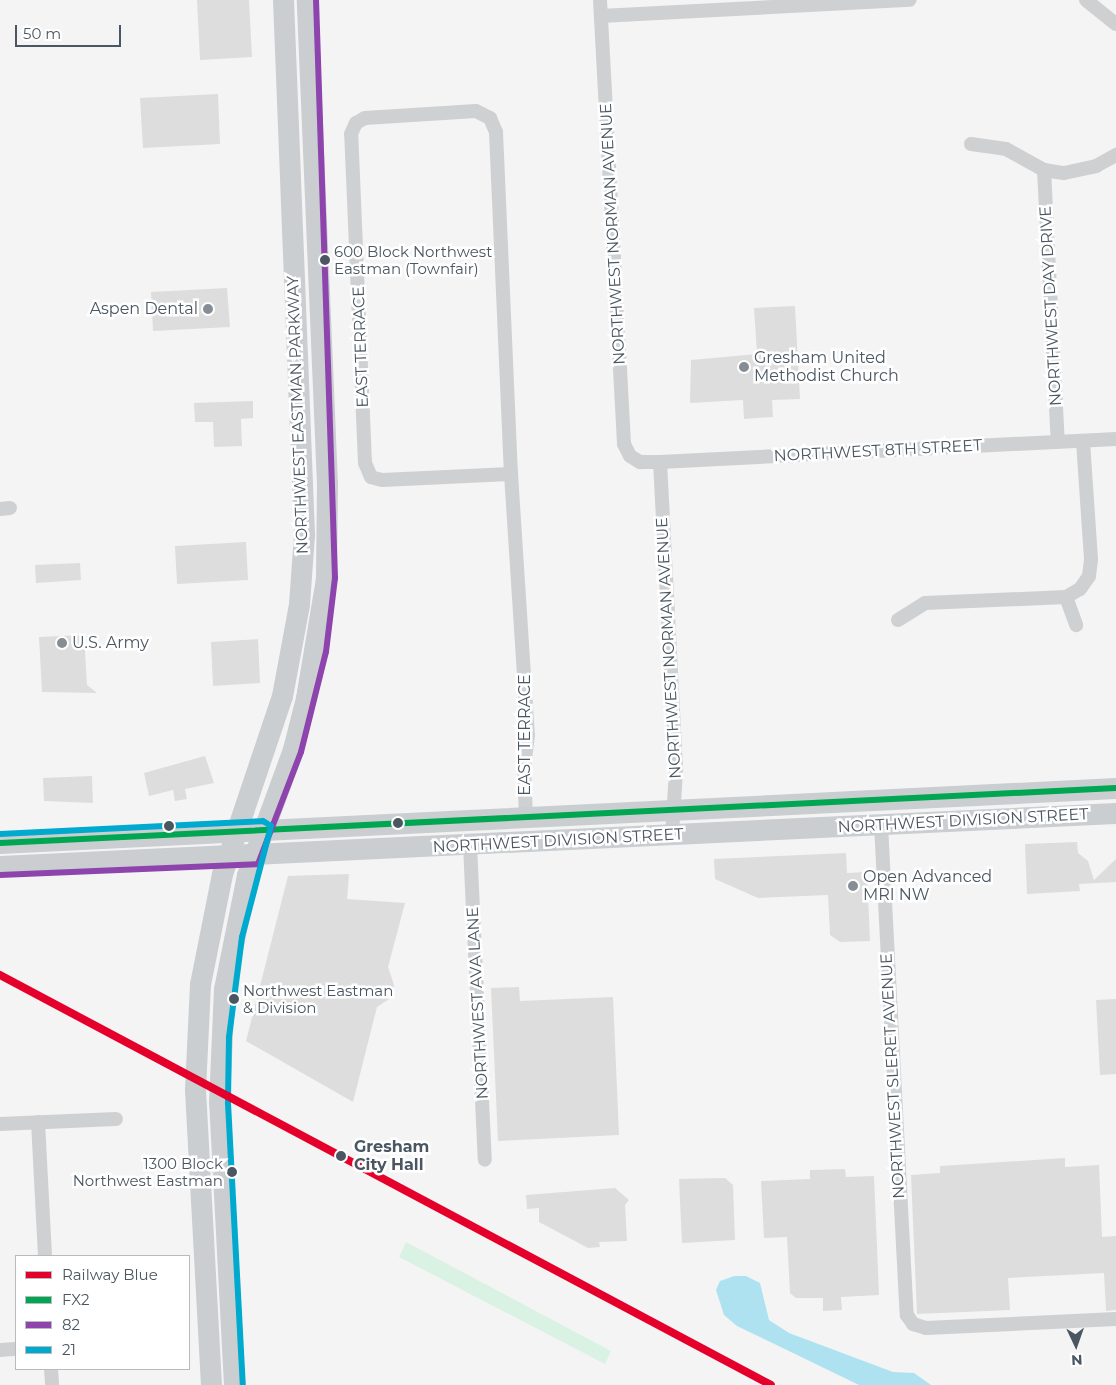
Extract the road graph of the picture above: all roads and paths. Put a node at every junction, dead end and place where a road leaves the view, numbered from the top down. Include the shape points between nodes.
1 (283, 0) edge
2 (307, 0) edge
3 (600, 0) edge
4 (910, 0) edge
5 (1086, 0) edge
6 (601, 16) junction
7 (1116, 24) edge
8 (971, 144) dead end
9 (1116, 154) edge
10 (1044, 170) junction
11 (1116, 439) edge
12 (1083, 441) junction
13 (1058, 442) junction
14 (640, 462) joint
15 (660, 462) junction
16 (511, 474) junction
17 (1066, 597) junction
18 (898, 620) dead end
19 (1076, 625) dead end
20 (1116, 788) edge
21 (675, 810) junction
22 (1116, 813) edge
23 (526, 817) junction
24 (882, 825) junction
25 (263, 830) junction
26 (236, 832) junction
27 (672, 835) junction
28 (0, 843) edge
29 (470, 846) junction
30 (254, 856) junction
31 (228, 857) junction
32 (0, 866) edge
33 (116, 1119) dead end
34 (38, 1122) junction
35 (0, 1124) edge
36 (485, 1160) dead end
37 (45, 1255) edge
38 (1116, 1319) edge
39 (15, 1349) edge
40 (0, 1350) edge
41 (51, 1370) edge
42 (52, 1385) edge
43 (211, 1385) edge
44 (234, 1385) edge

1 - 26 main road, NORTHWEST EASTMAN PARKWAY via 304,534 299,604 282,696
2 - 25 main road, NORTHWEST EASTMAN PARKWAY via 327,484 326,578 306,698
3 - 6 street, NORTHWEST NORMAN AVENUE
4 - 6 street
5 - 7 street
6 - 14 street, NORTHWEST NORMAN AVENUE via 624,444 630,456
8 - 10 street via 1006,149
9 - 10 street via 1080,171
10 - 13 street, NORTHWEST DAY DRIVE
11 - 12 street, NORTHWEST 8TH STREET
12 - 13 street, NORTHWEST 8TH STREET
12 - 17 street via 1089,576 1080,589
13 - 15 street, NORTHWEST 8TH STREET
14 - 15 street, NORTHWEST 8TH STREET
15 - 21 street, NORTHWEST NORMAN AVENUE
16 - 16 street, EAST TERRACE via 382,480 371,477 366,462 351,134 356,123 365,118 476,111 490,118 496,132
16 - 23 street, EAST TERRACE via 526,691
17 - 18 street via 925,603
17 - 19 street
20 - 21 main road, NORTHWEST DIVISION STREET
21 - 23 main road, NORTHWEST DIVISION STREET
21 - 27 street, NORTHWEST NORMAN AVENUE
22 - 24 main road, NORTHWEST DIVISION STREET
23 - 25 main road, NORTHWEST DIVISION STREET
24 - 27 main road, NORTHWEST DIVISION STREET
24 - 38 street, NORTHWEST SLERET AVENUE via 905,1308 913,1324 944,1328
25 - 26 main road, NORTHWEST DIVISION STREET
25 - 30 main road, NORTHWEST EASTMAN PARKWAY
26 - 28 main road, NORTHWEST DIVISION STREET
26 - 31 main road, NORTHWEST EASTMAN PARKWAY
27 - 29 main road, NORTHWEST DIVISION STREET
29 - 30 main road, NORTHWEST DIVISION STREET
29 - 36 street, NORTHWEST AVA LANE
30 - 31 main road, NORTHWEST DIVISION STREET
30 - 44 main road, NORTHWEST EASTMAN PARKWAY via 233,934 220,1036 221,1134
31 - 32 main road, NORTHWEST DIVISION STREET
31 - 43 main road, NORTHWEST EASTMAN PARKWAY via 204,959 195,1055
33 - 34 street
34 - 35 street
34 - 37 street
39 - 40 street
41 - 42 street

